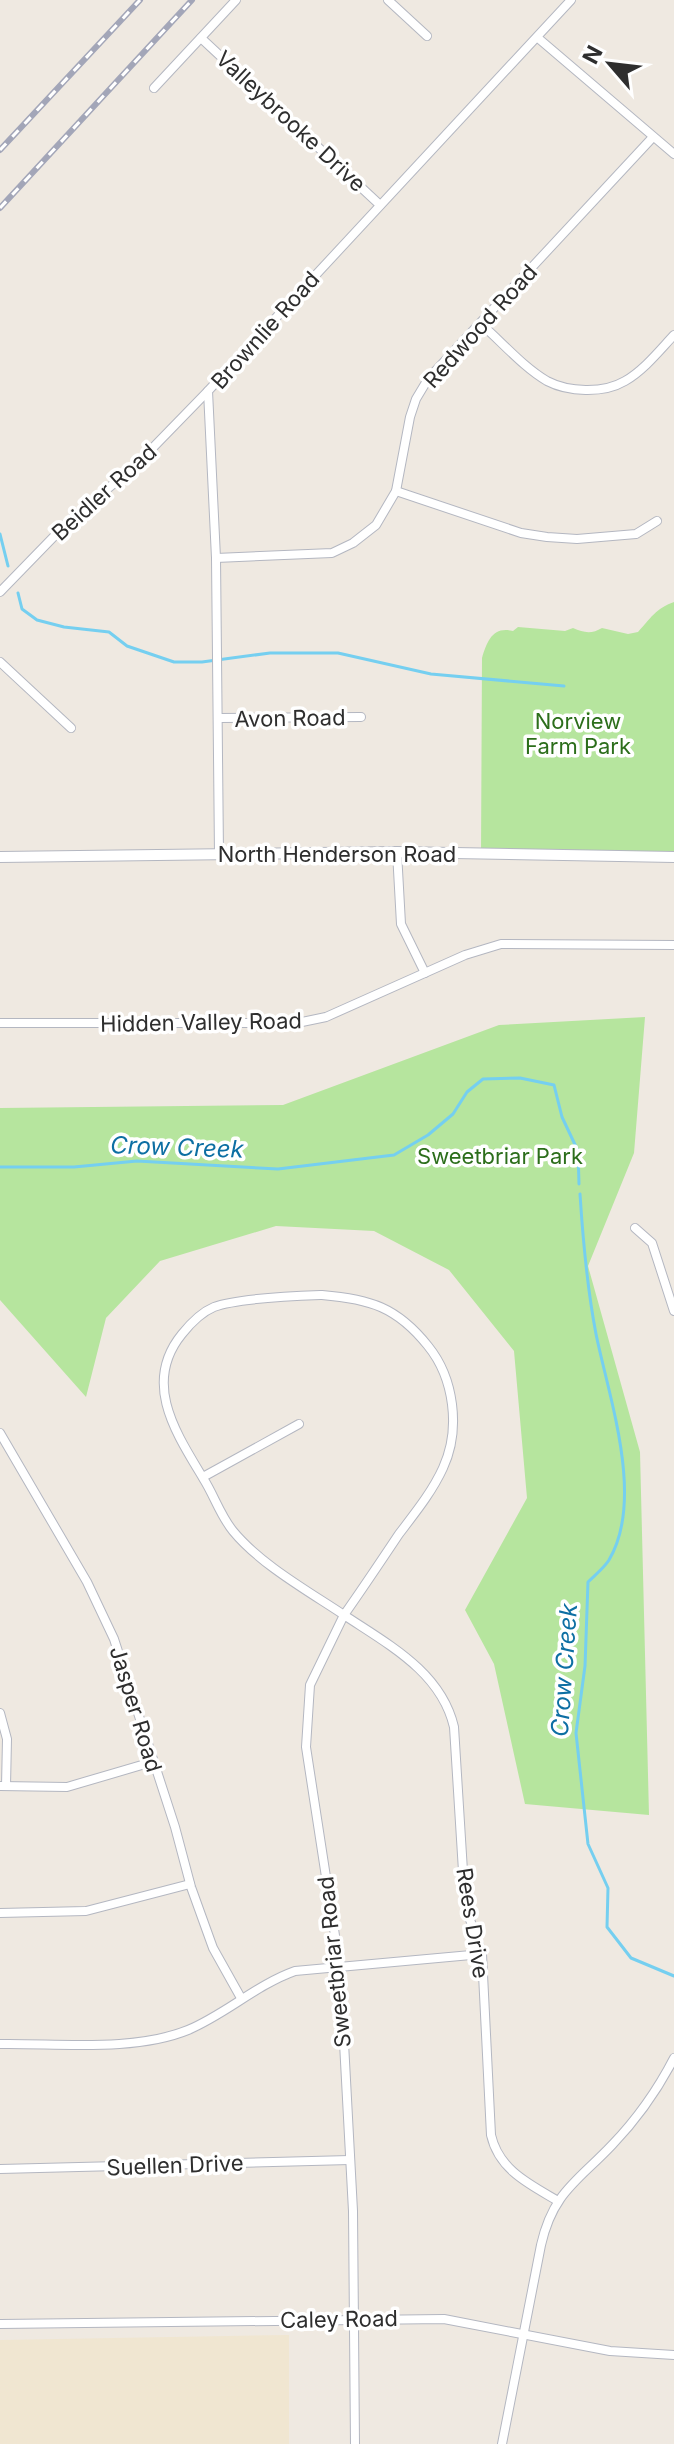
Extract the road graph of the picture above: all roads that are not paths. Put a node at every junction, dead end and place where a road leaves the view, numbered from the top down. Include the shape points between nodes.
1 (236, 0) edge
2 (388, 0) edge
3 (571, 0) edge
4 (427, 36) dead end
5 (201, 38) junction
6 (538, 38) junction
7 (154, 88) dead end
8 (653, 137) junction
9 (674, 154) edge
10 (380, 205) junction
11 (481, 324) junction
12 (674, 335) edge
13 (208, 391) junction
14 (396, 491) junction
15 (657, 521) dead end
16 (216, 558) junction
17 (0, 592) edge
18 (0, 662) edge
19 (361, 717) dead end
20 (219, 718) junction
21 (71, 728) dead end
22 (397, 852) junction
23 (219, 854) junction
24 (0, 857) edge
25 (674, 857) edge
26 (674, 945) edge
27 (425, 973) junction
28 (0, 1023) edge
29 (635, 1228) dead end
30 (674, 1311) edge
31 (299, 1424) dead end
32 (0, 1433) edge
33 (203, 1477) junction
34 (344, 1615) junction
35 (0, 1713) edge
36 (152, 1762) junction
37 (3, 1786) edge
38 (190, 1884) junction
39 (0, 1913) edge
40 (482, 1954) junction
41 (340, 1968) junction
42 (241, 1998) junction
43 (0, 2044) edge
44 (674, 2058) edge
45 (350, 2160) junction
46 (0, 2169) edge
47 (558, 2201) junction
48 (356, 2319) junction
49 (0, 2324) edge
50 (524, 2334) junction
51 (674, 2355) edge
52 (355, 2444) edge
53 (502, 2444) edge

1 - 5 street
2 - 4 street
3 - 6 street, Brownlie Road
5 - 7 street
5 - 10 street, Valleybrooke Drive
6 - 8 street
6 - 10 street, Brownlie Road
8 - 9 street
8 - 11 street, Redwood Road
10 - 13 street, Brownlie Road
11 - 12 street via 547,381 594,390 623,382
11 - 14 street, Redwood Road via 428,379 416,399
13 - 16 street, Brownlie Road
13 - 17 street, Beidler Road
14 - 15 street via 547,537 636,534
14 - 16 street, Redwood Road via 376,525 332,553
16 - 20 street, Brownlie Road
18 - 21 street
19 - 20 street, Avon Road
20 - 23 street, Brownlie Road
22 - 23 street, North Henderson Road
22 - 25 street, North Henderson Road
22 - 27 street via 401,924
23 - 24 street, North Henderson Road
26 - 27 street, Hidden Valley Road via 501,944
27 - 28 street, Hidden Valley Road via 326,1017 297,1023
29 - 30 street via 652,1243
31 - 33 street
32 - 36 street, Jasper Road via 114,1639
33 - 34 street, Rees Drive via 233,1531 250,1548
33 - 34 street, Sweetbriar Road via 179,1437 163,1392 165,1365 189,1325 227,1302 322,1295 368,1301 404,1320 445,1374 453,1415 451,1439 444,1466 419,1508
34 - 40 street, Rees Drive via 408,1659 449,1706 467,1911
34 - 41 street, Sweetbriar Road via 310,1685 306,1719
35 - 37 street via 7,1739
36 - 37 street via 67,1787
36 - 38 street, Jasper Road
38 - 39 street via 86,1911
38 - 42 street, Jasper Road via 213,1948
40 - 41 street
40 - 47 street, Rees Drive via 494,2146 513,2173
41 - 42 street via 295,1971
41 - 45 street, Sweetbriar Road
42 - 43 street via 193,2028 157,2041
44 - 47 street via 625,2130
45 - 46 street, Suellen Drive
45 - 48 street, Sweetbriar Road
47 - 50 street via 544,2230
48 - 49 street, Caley Road
48 - 50 street, Caley Road via 444,2319
48 - 52 street, Sweetbriar Road
50 - 51 street, Caley Road via 610,2351
50 - 53 street

